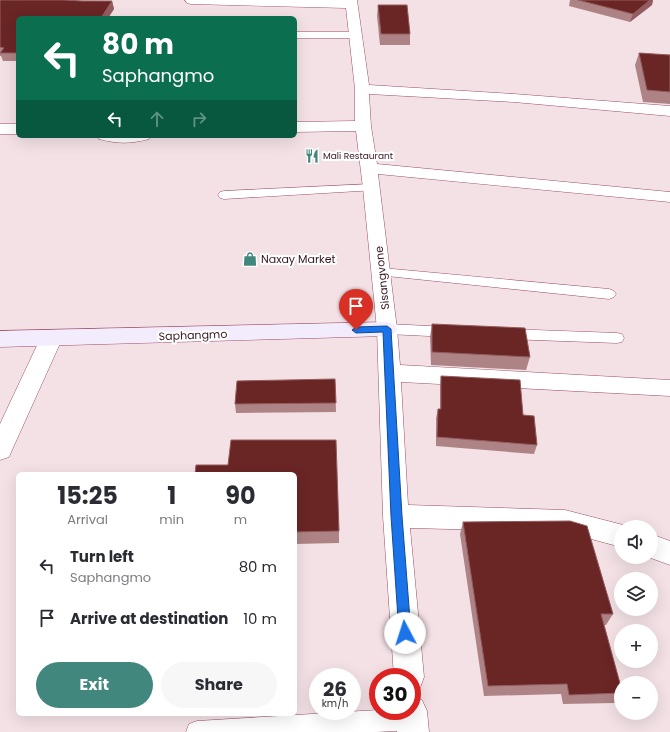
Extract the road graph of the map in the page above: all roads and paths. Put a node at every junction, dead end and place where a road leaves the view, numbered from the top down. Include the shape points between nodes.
1 (191, 0) edge
2 (352, 3) edge
3 (297, 35) edge
4 (355, 35) junction
5 (362, 89) junction
6 (670, 111) edge
7 (363, 126) junction
8 (297, 127) edge
9 (0, 128) edge
10 (16, 129) edge
11 (114, 138) edge
12 (127, 138) edge
13 (370, 178) junction
14 (224, 195) dead end
15 (670, 197) edge
16 (382, 272) junction
17 (609, 294) dead end
18 (387, 329) junction
19 (466, 332) edge
20 (490, 333) edge
21 (617, 338) dead end
22 (0, 339) edge
23 (50, 339) junction
24 (388, 373) junction
25 (670, 388) edge
26 (0, 450) edge
27 (396, 516) junction
28 (614, 533) edge
29 (658, 549) edge
30 (670, 553) edge
31 (408, 668) edge
32 (412, 721) edge
33 (198, 732) edge

1 - 2 street
2 - 4 street, Sisangvone
3 - 4 lane
4 - 5 street, Sisangvone
5 - 6 street
5 - 7 street, Sisangvone
7 - 8 street
7 - 13 street, Sisangvone
9 - 10 street
11 - 12 street
13 - 14 lane
13 - 15 street
13 - 16 street, Sisangvone
16 - 17 lane
16 - 18 street, Sisangvone
18 - 19 lane
18 - 23 street, Saphangmo
18 - 24 street, Sisangvone
20 - 21 lane
22 - 23 street, Saphangmo
23 - 26 street
24 - 25 street
24 - 27 street, Sisangvone
27 - 28 street via 565,521
27 - 31 street, Sisangvone
29 - 30 street
32 - 33 lane

